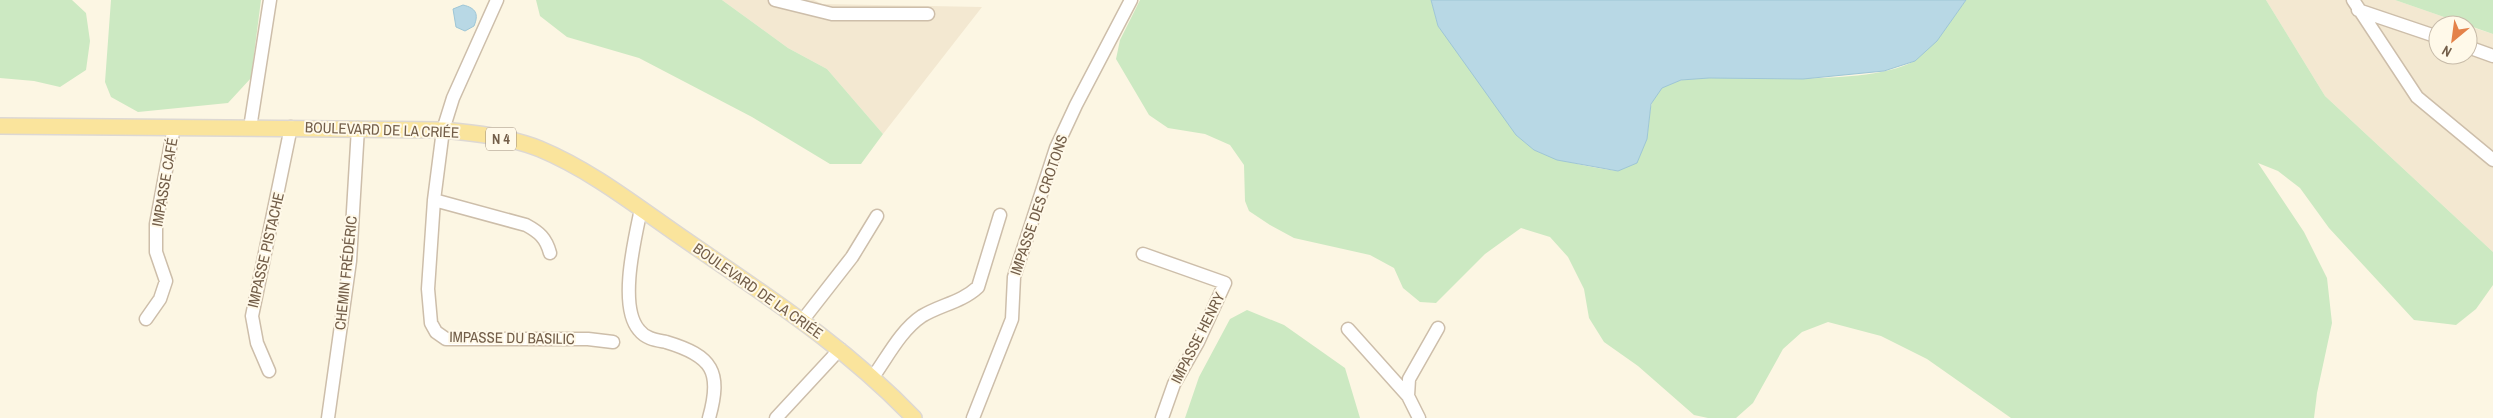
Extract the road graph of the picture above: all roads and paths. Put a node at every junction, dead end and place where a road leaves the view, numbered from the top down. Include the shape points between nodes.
1 (270, 0) edge
2 (497, 0) edge
3 (775, 0) edge
4 (1131, 0) edge
5 (2355, 5) edge
6 (928, 14) dead end
7 (2428, 33) edge
8 (2478, 51) edge
9 (2493, 56) edge
10 (0, 126) edge
11 (174, 127) junction
12 (291, 127) junction
13 (250, 128) junction
14 (358, 128) junction
15 (443, 130) junction
16 (2493, 160) edge
17 (434, 200) junction
18 (640, 209) junction
19 (1000, 215) dead end
20 (877, 216) dead end
21 (550, 253) dead end
22 (1143, 254) dead end
23 (146, 319) dead end
24 (802, 321) junction
25 (1438, 328) dead end
26 (1348, 329) dead end
27 (613, 342) dead end
28 (840, 349) junction
29 (269, 372) dead end
30 (873, 377) junction
31 (1408, 396) junction
32 (328, 418) edge
33 (709, 418) edge
34 (776, 418) edge
35 (914, 418) edge
36 (973, 418) edge
37 (1162, 418) edge
38 (1419, 418) edge

1 - 13 street
2 - 15 street, IMPASSE DU BASILIC via 452,98
3 - 6 street via 832,14
4 - 36 street, IMPASSE DES CROTONS via 1056,148 1014,277 1012,320
5 - 7 street
5 - 16 street via 2417,97
8 - 9 street
10 - 11 main road, BOULEVARD DE LA CRIÉE / N 4
11 - 13 main road, BOULEVARD DE LA CRIÉE / N 4
11 - 23 street, IMPASSE CAFÉ via 156,224 156,252 166,281 160,299
12 - 13 main road, BOULEVARD DE LA CRIÉE / N 4
12 - 14 main road, BOULEVARD DE LA CRIÉE / N 4
12 - 29 street, IMPASSE PISTACHE via 252,316 257,344
14 - 15 main road, BOULEVARD DE LA CRIÉE / N 4
14 - 32 street, CHEMIN FRÉDÉRIC via 350,261
15 - 17 street, IMPASSE DU BASILIC
15 - 18 main road, BOULEVARD DE LA CRIÉE / N 4 via 474,133 538,148 574,166
17 - 21 street via 526,225 547,241
17 - 27 street, IMPASSE DU BASILIC via 428,289 431,323 436,332 446,339 588,339
18 - 24 main road, BOULEVARD DE LA CRIÉE / N 4
18 - 33 street via 630,282 632,316 638,330 649,338 696,354 713,370 715,386
19 - 30 street via 978,288 923,316 908,328
20 - 24 street via 852,257
22 - 37 street, IMPASSE HENRY via 1225,283 1174,384
24 - 28 main road, BOULEVARD DE LA CRIÉE / N 4
25 - 31 street via 1411,374
26 - 31 street
28 - 30 main road, BOULEVARD DE LA CRIÉE / N 4
28 - 34 street
30 - 35 main road, BOULEVARD DE LA CRIÉE / N 4
31 - 38 street

